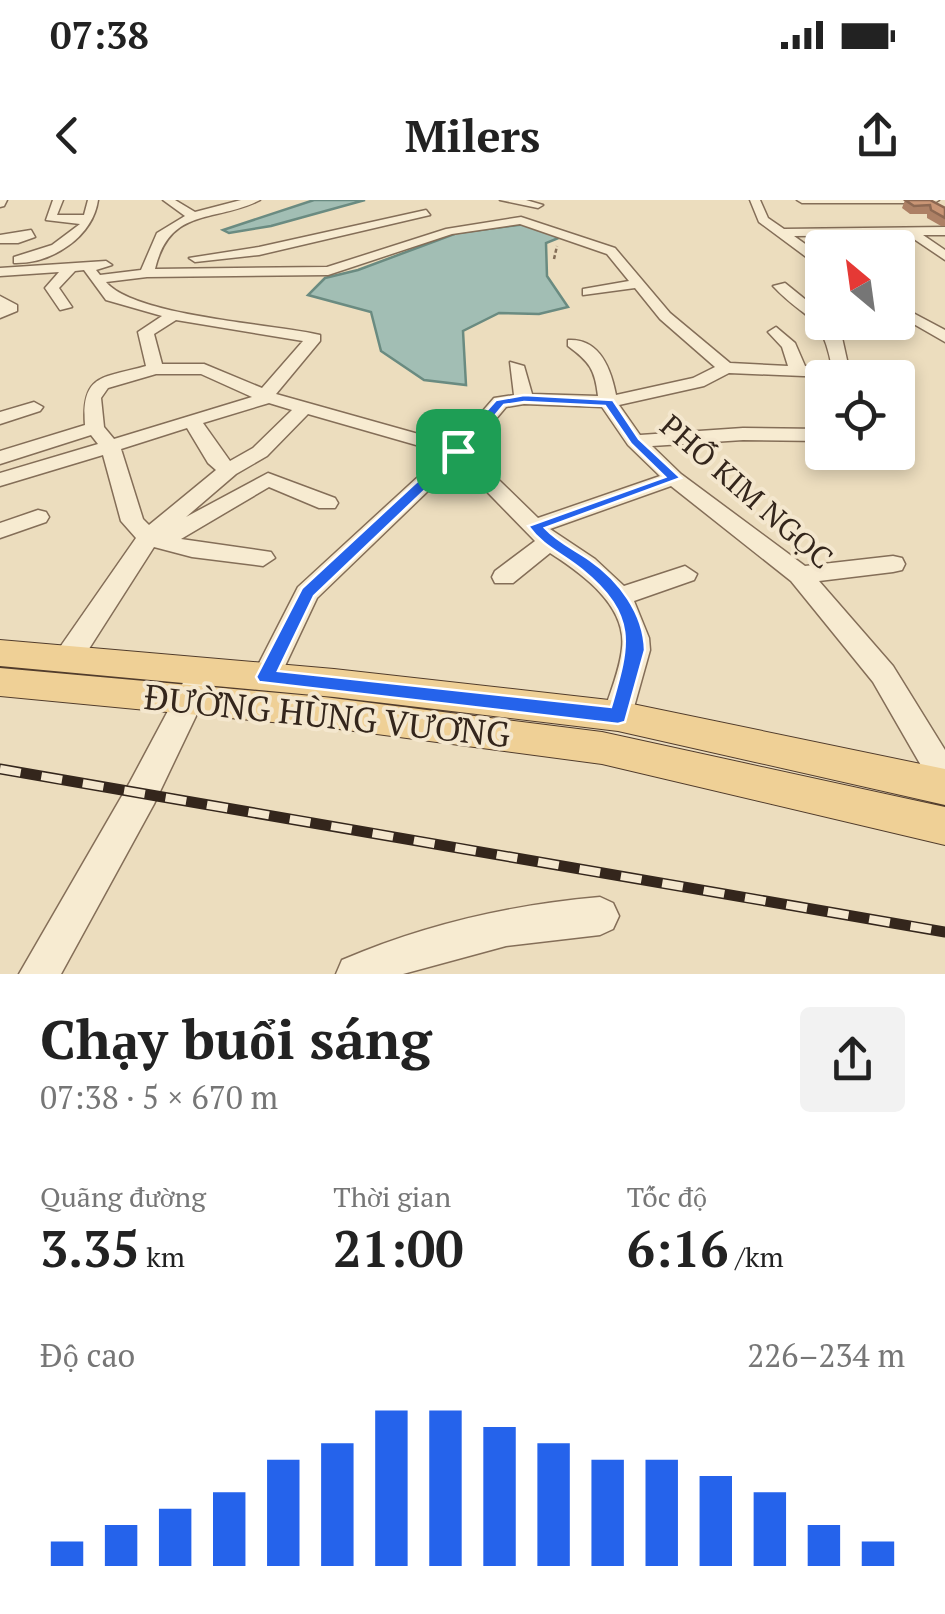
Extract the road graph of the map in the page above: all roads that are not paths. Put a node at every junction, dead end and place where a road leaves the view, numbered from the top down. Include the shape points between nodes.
1 (58, 200) edge
2 (168, 200) edge
3 (254, 200) edge
4 (505, 200) edge
5 (755, 200) edge
6 (802, 200) edge
7 (865, 200) edge
8 (923, 200) edge
9 (934, 200) edge
10 (540, 202) edge
11 (112, 205) dead end
12 (390, 206) dead end
13 (92, 208) edge
14 (214, 211) edge
15 (426, 213) dead end
16 (945, 213) edge
17 (823, 217) dead end
18 (195, 218) junction
19 (521, 220) junction
20 (838, 230) edge
21 (915, 230) edge
22 (918, 230) junction
23 (179, 231) dead end
24 (945, 231) edge
25 (343, 232) junction
26 (780, 233) junction
27 (805, 233) edge
28 (30, 234) dead end
29 (162, 234) junction
30 (358, 238) junction
31 (0, 239) edge
32 (302, 242) junction
33 (377, 245) dead end
34 (155, 247) junction
35 (138, 248) dead end
36 (805, 250) edge
37 (183, 252) dead end
38 (945, 256) edge
39 (166, 257) dead end
40 (72, 266) junction
41 (148, 268) junction
42 (0, 269) edge
43 (99, 272) junction
44 (641, 283) junction
45 (780, 286) dead end
46 (588, 292) dead end
47 (0, 300) edge
48 (805, 306) edge
49 (65, 307) dead end
50 (0, 314) edge
51 (174, 315) junction
52 (915, 320) edge
53 (776, 332) dead end
54 (945, 337) edge
55 (574, 343) dead end
56 (516, 366) dead end
57 (726, 368) junction
58 (154, 369) junction
59 (798, 369) junction
60 (805, 370) edge
61 (267, 396) junction
62 (524, 398) junction
63 (608, 402) junction
64 (306, 406) junction
65 (34, 408) dead end
66 (0, 418) edge
67 (193, 422) junction
68 (94, 428) junction
69 (805, 436) edge
70 (635, 441) junction
71 (111, 447) junction
72 (458, 451) junction
73 (0, 458) edge
74 (230, 470) junction
75 (674, 478) junction
76 (0, 480) edge
77 (327, 502) dead end
78 (38, 518) dead end
79 (0, 531) edge
80 (542, 534) junction
81 (154, 539) junction
82 (263, 558) dead end
83 (893, 564) dead end
84 (685, 574) dead end
85 (800, 575) junction
86 (504, 578) dead end
87 (620, 597) junction
88 (0, 653) edge
89 (68, 658) junction
90 (266, 677) junction
91 (0, 682) edge
92 (196, 686) junction
93 (618, 716) junction
94 (945, 778) edge
95 (945, 787) edge
96 (945, 826) edge
97 (600, 916) dead end
98 (39, 974) edge
99 (356, 974) edge

1 - 13 street via 50,218
2 - 18 street
3 - 14 street
4 - 10 street
5 - 26 street via 759,215
6 - 7 street
7 - 8 street
7 - 22 street
8 - 9 street
8 - 16 street
10 - 19 street
11 - 13 street
12 - 37 street
13 - 42 street via 82,230 60,246
14 - 18 street
15 - 25 street
17 - 20 street
18 - 29 street
19 - 41 street via 450,231 328,271
19 - 44 street via 603,247
21 - 22 street
22 - 24 street
22 - 38 street
23 - 29 street
25 - 30 street
25 - 32 street
26 - 27 street
26 - 36 street
28 - 31 street
29 - 34 street
30 - 32 street via 321,250
30 - 33 street
32 - 41 street
34 - 35 street
34 - 41 street
39 - 41 street
40 - 42 street
40 - 43 street
40 - 49 street via 52,288
41 - 43 street
43 - 51 street via 111,297
44 - 46 street
44 - 57 street via 665,316
45 - 48 street
47 - 50 street via 12,308
51 - 58 street via 146,332
51 - 61 street via 314,338
52 - 54 street
53 - 59 street
55 - 63 street, PHỐ KIM NGỌC via 603,370
56 - 62 street
57 - 59 street
57 - 63 street via 698,382
58 - 61 street via 204,369
58 - 68 street via 102,384 92,398
59 - 60 street
61 - 64 street
61 - 67 street
62 - 63 street
62 - 72 street via 494,405
63 - 70 street, PHỐ KIM NGỌC
64 - 72 street
64 - 74 street via 260,452
65 - 66 street
67 - 71 street
67 - 74 street via 215,460
68 - 71 street
68 - 73 street
69 - 70 street
70 - 75 street, PHỐ KIM NGỌC
71 - 76 street
71 - 81 street via 132,521
72 - 80 street
72 - 90 street via 308,592
74 - 81 street
75 - 80 street
75 - 85 street, PHỐ KIM NGỌC
77 - 81 street via 268,479
78 - 79 street
80 - 86 street
80 - 87 street
81 - 82 street
81 - 89 street
83 - 85 street
84 - 87 street
85 - 94 street, PHỐ KIM NGỌC via 898,695
87 - 93 street via 636,650
88 - 89 main road, ĐƯỜNG HÙNG VƯƠNG
89 - 92 main road, ĐƯỜNG HÙNG VƯƠNG
90 - 92 main road, ĐƯỜNG HÙNG VƯƠNG
90 - 93 main road, ĐƯỜNG HÙNG VƯƠNG
91 - 92 main road, ĐƯỜNG HÙNG VƯƠNG
92 - 96 main road, ĐƯỜNG HÙNG VƯƠNG via 324,712 602,748
92 - 98 street
93 - 95 main road, ĐƯỜNG HÙNG VƯƠNG
97 - 99 street via 432,941

